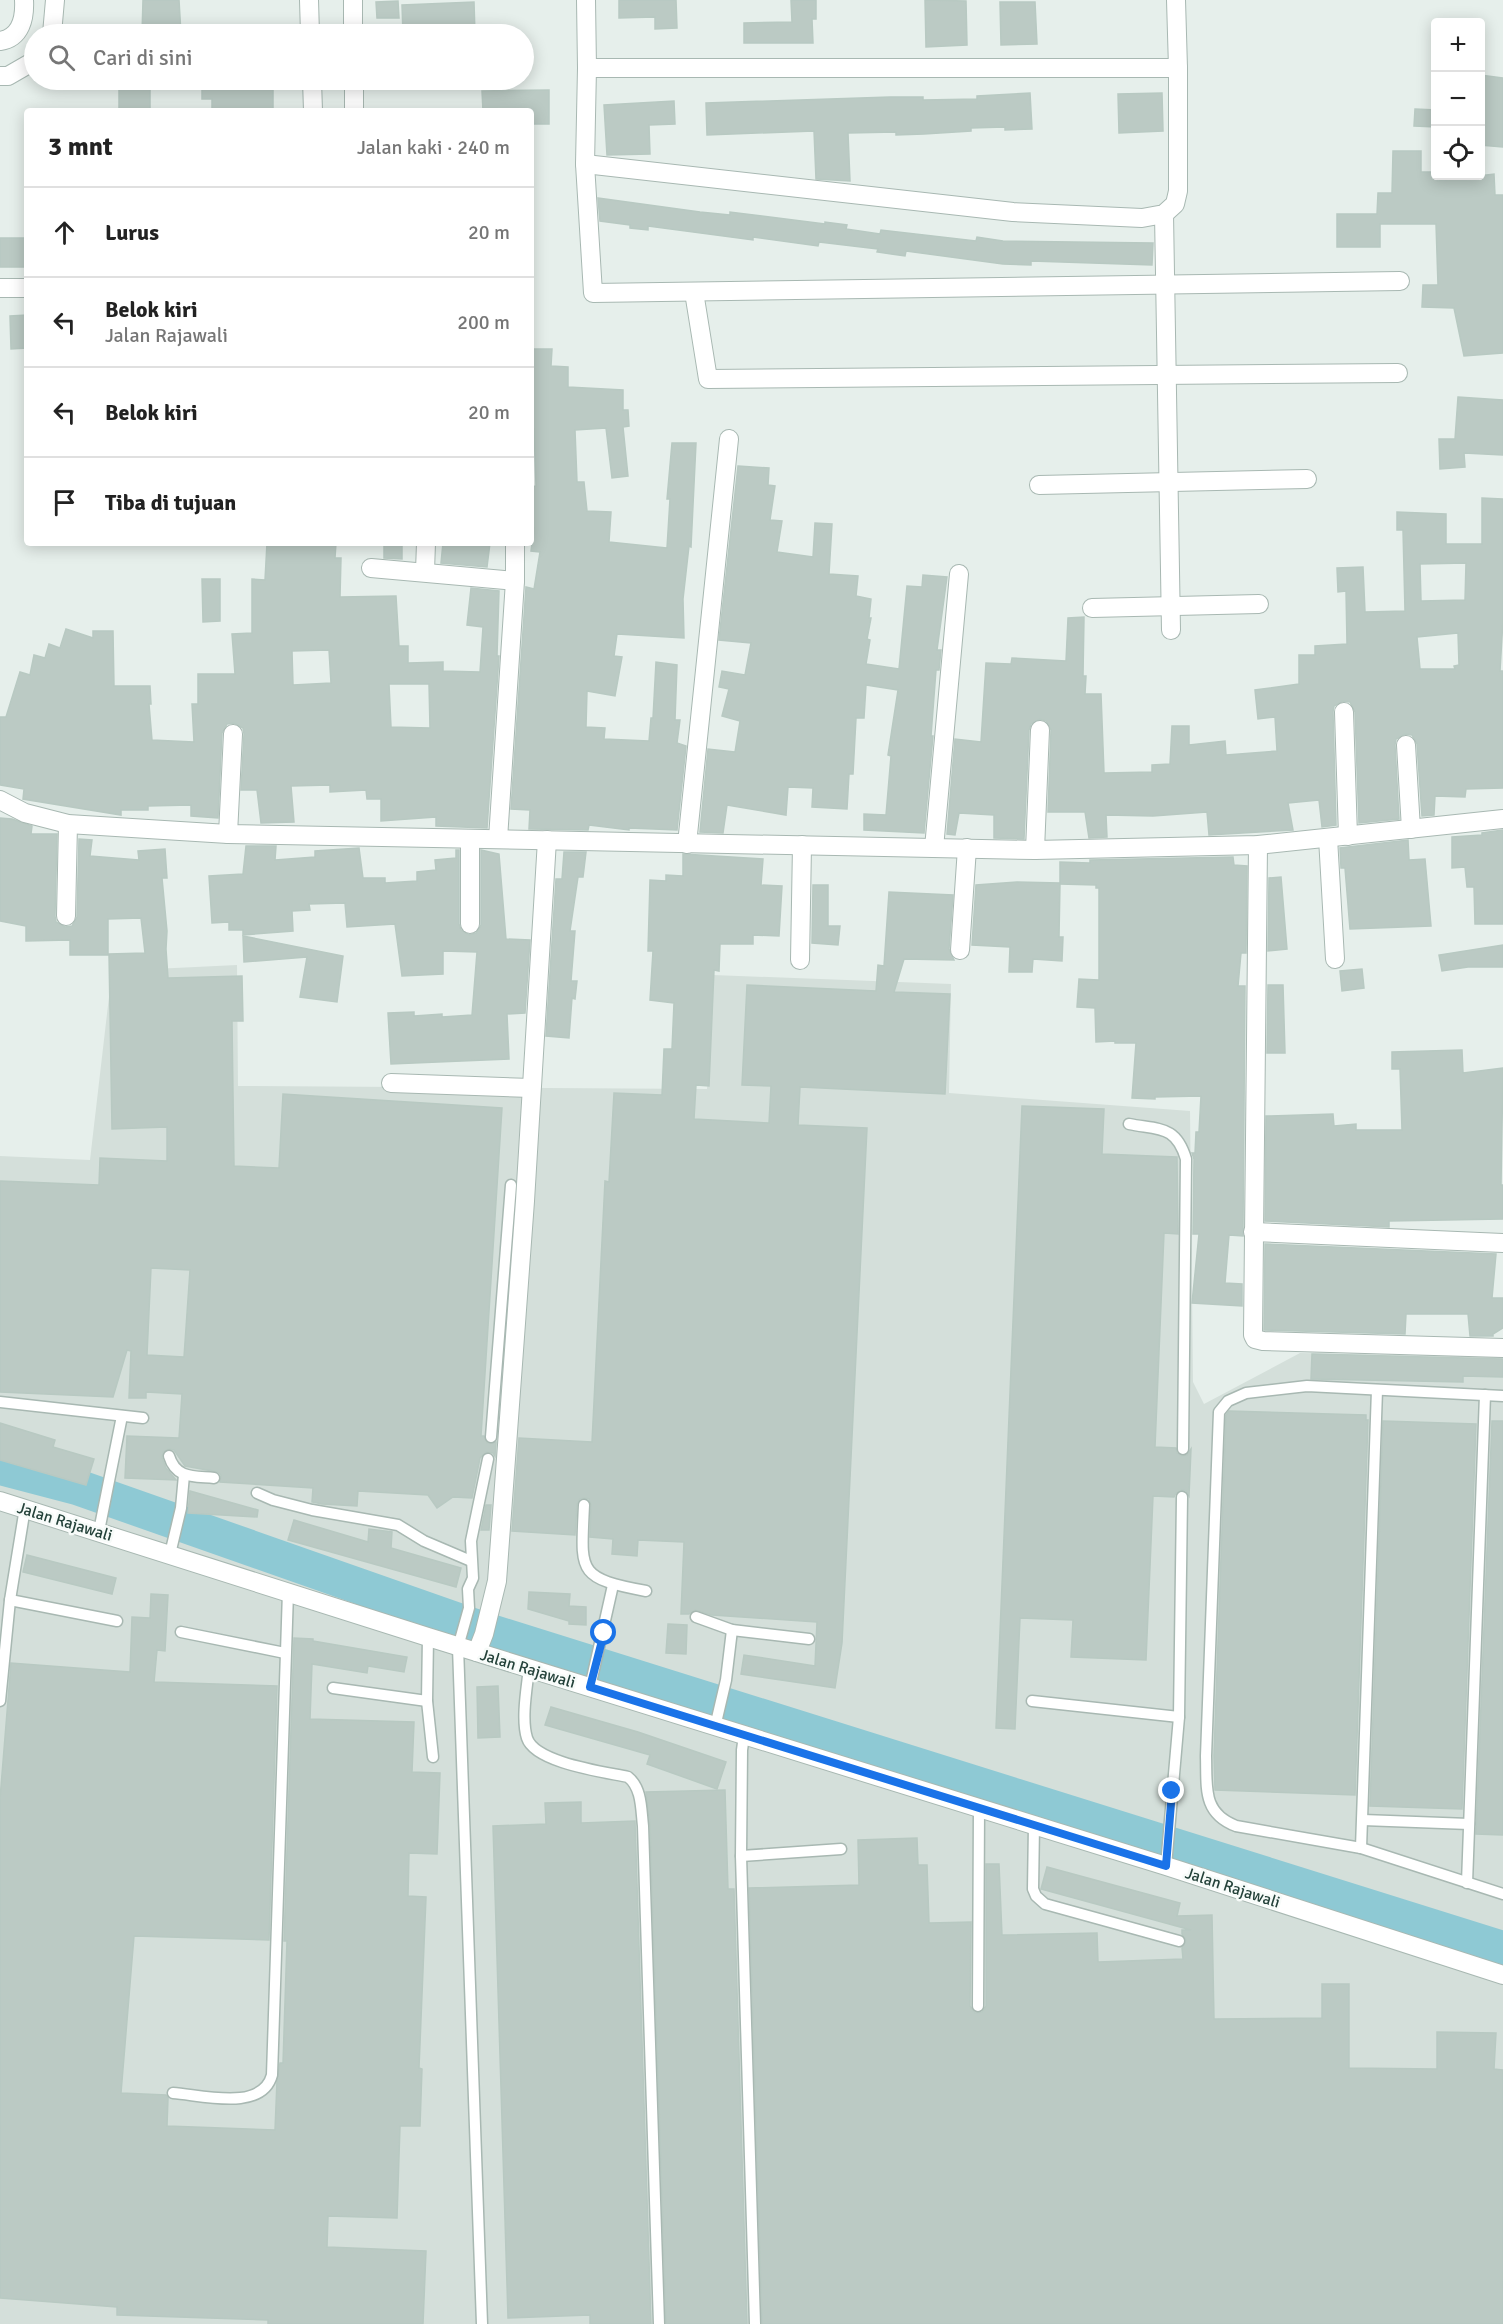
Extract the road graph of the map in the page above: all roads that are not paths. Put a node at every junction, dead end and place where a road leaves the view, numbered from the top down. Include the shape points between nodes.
1 (24, 0) edge
2 (55, 0) edge
3 (309, 0) edge
4 (353, 0) edge
5 (586, 0) edge
6 (1176, 0) edge
7 (26, 24) edge
8 (53, 24) edge
9 (310, 24) edge
10 (353, 24) edge
11 (24, 37) edge
12 (0, 41) edge
13 (24, 67) edge
14 (587, 68) junction
15 (1178, 68) junction
16 (0, 76) edge
17 (313, 90) edge
18 (354, 90) edge
19 (314, 108) edge
20 (354, 108) edge
21 (585, 164) junction
22 (1164, 214) junction
23 (1400, 281) dead end
24 (1166, 284) junction
25 (0, 288) edge
26 (24, 288) edge
27 (694, 292) junction
28 (1398, 373) dead end
29 (1167, 375) junction
30 (729, 439) dead end
31 (1307, 479) dead end
32 (1169, 483) junction
33 (1039, 485) dead end
34 (426, 546) edge
35 (515, 546) edge
36 (371, 567) dead end
37 (425, 571) junction
38 (959, 574) dead end
39 (515, 581) junction
40 (1259, 604) dead end
41 (1171, 606) junction
42 (1092, 608) dead end
43 (1171, 630) dead end
44 (1344, 712) dead end
45 (1040, 730) dead end
46 (233, 734) dead end
47 (1406, 745) dead end
48 (0, 800) edge
49 (1503, 819) edge
50 (68, 824) junction
51 (1411, 829) junction
52 (228, 834) junction
53 (1348, 836) junction
54 (1328, 838) junction
55 (470, 839) junction
56 (498, 839) junction
57 (547, 840) junction
58 (687, 844) junction
59 (802, 845) junction
60 (1258, 845) junction
61 (934, 848) junction
62 (968, 849) junction
63 (1035, 850) junction
64 (66, 916) dead end
65 (470, 924) dead end
66 (960, 950) dead end
67 (1335, 959) dead end
68 (800, 960) dead end
69 (391, 1083) dead end
70 (531, 1088) junction
71 (1129, 1124) dead end
72 (511, 1185) dead end
73 (1253, 1232) junction
74 (1503, 1242) edge
75 (1503, 1348) edge
76 (1377, 1390) junction
77 (1485, 1395) junction
78 (1503, 1396) edge
79 (0, 1402) edge
80 (122, 1416) junction
81 (142, 1418) dead end
82 (491, 1437) dead end
83 (1183, 1449) dead end
84 (169, 1456) dead end
85 (488, 1459) dead end
86 (184, 1475) junction
87 (214, 1478) dead end
88 (256, 1493) dead end
89 (1182, 1497) dead end
90 (0, 1501) edge
91 (584, 1505) dead end
92 (25, 1508) junction
93 (100, 1525) junction
94 (170, 1554) junction
95 (471, 1561) junction
96 (613, 1585) junction
97 (646, 1591) dead end
98 (288, 1592) junction
99 (10, 1600) junction
100 (696, 1617) dead end
101 (117, 1621) dead end
102 (732, 1630) junction
103 (181, 1632) dead end
104 (428, 1637) junction
105 (809, 1639) dead end
106 (458, 1647) junction
107 (477, 1652) junction
108 (285, 1653) junction
109 (529, 1668) junction
110 (592, 1680) junction
111 (333, 1688) dead end
112 (0, 1701) edge
113 (427, 1701) junction
114 (1032, 1701) dead end
115 (1179, 1717) junction
116 (715, 1726) junction
117 (744, 1736) junction
118 (433, 1758) dead end
119 (979, 1808) junction
120 (1363, 1820) junction
121 (1469, 1824) junction
122 (1034, 1826) junction
123 (1361, 1848) junction
124 (841, 1849) dead end
125 (741, 1856) junction
126 (1167, 1860) junction
127 (1467, 1883) junction
128 (1503, 1894) edge
129 (1179, 1941) dead end
130 (1503, 1975) edge
131 (978, 2006) dead end
132 (173, 2092) dead end
133 (482, 2324) edge
134 (659, 2324) edge
135 (755, 2324) edge

1 - 7 street
2 - 8 street
3 - 9 street
4 - 10 street
5 - 14 street
6 - 15 street
11 - 12 street
13 - 16 street
14 - 15 street
14 - 21 street
15 - 22 street via 1178,191 1175,204
17 - 19 street
18 - 20 street
21 - 22 street via 1012,212 1142,218
21 - 27 street via 592,293
22 - 24 street
23 - 24 street
24 - 27 street
24 - 29 street
25 - 26 street
27 - 29 street via 708,379
28 - 29 street
29 - 32 street
30 - 58 street
31 - 32 street
32 - 33 street
32 - 41 street
34 - 37 street
35 - 39 street
36 - 37 street
37 - 39 street
38 - 61 street
39 - 56 street
40 - 41 street
41 - 42 street
41 - 43 street
44 - 53 street
45 - 63 street
46 - 52 street
47 - 51 street
48 - 50 street via 25,813
49 - 51 street
50 - 52 street
50 - 64 street
51 - 53 street
52 - 55 street
53 - 54 street
54 - 60 street
54 - 67 street
55 - 56 street
55 - 65 street
56 - 57 street
57 - 58 street
57 - 70 street
58 - 59 street
59 - 61 street
59 - 68 street
60 - 63 street
60 - 73 street
61 - 62 street
62 - 63 street
62 - 66 street
69 - 70 street
70 - 107 street via 497,1581
71 - 83 lane via 1169,1132 1179,1141 1186,1159
72 - 82 lane
73 - 74 street
73 - 75 street via 1251,1330 1255,1339
76 - 77 lane
76 - 120 lane
76 - 123 lane via 1307,1386 1246,1394 1228,1401 1219,1413 1206,1756 1208,1800 1227,1822
77 - 78 lane
77 - 121 lane
79 - 80 lane
80 - 81 lane
80 - 93 lane
84 - 86 lane via 172,1466
85 - 95 lane via 471,1541
86 - 87 lane
86 - 94 lane
88 - 95 lane via 312,1510 398,1524 424,1541
89 - 115 lane
90 - 92 street, Jalan Rajawali
91 - 96 lane via 585,1564 590,1573
92 - 93 street, Jalan Rajawali
92 - 99 lane
93 - 94 street, Jalan Rajawali
94 - 98 street, Jalan Rajawali
95 - 106 lane via 469,1608
96 - 97 lane
96 - 110 lane
98 - 104 street, Jalan Rajawali
98 - 108 lane
99 - 101 lane
99 - 112 lane
100 - 102 lane
102 - 105 lane
102 - 116 lane
103 - 108 lane
104 - 106 street, Jalan Rajawali
104 - 113 lane
106 - 107 street, Jalan Rajawali
106 - 133 lane
107 - 109 street, Jalan Rajawali
108 - 132 lane via 270,2085 261,2093 237,2099
109 - 110 street, Jalan Rajawali
109 - 134 lane via 525,1713 527,1738 532,1746 561,1762 628,1777 639,1793
110 - 116 street, Jalan Rajawali
111 - 113 lane
113 - 118 lane
114 - 115 lane
115 - 126 lane
116 - 117 street, Jalan Rajawali
117 - 119 street, Jalan Rajawali
117 - 125 lane
119 - 122 street, Jalan Rajawali
119 - 131 lane
120 - 121 lane
120 - 123 lane
121 - 127 lane
122 - 126 street, Jalan Rajawali
122 - 129 lane via 1034,1889 1040,1901
123 - 127 lane
124 - 125 lane
125 - 135 lane
126 - 130 street, Jalan Rajawali
127 - 128 lane

